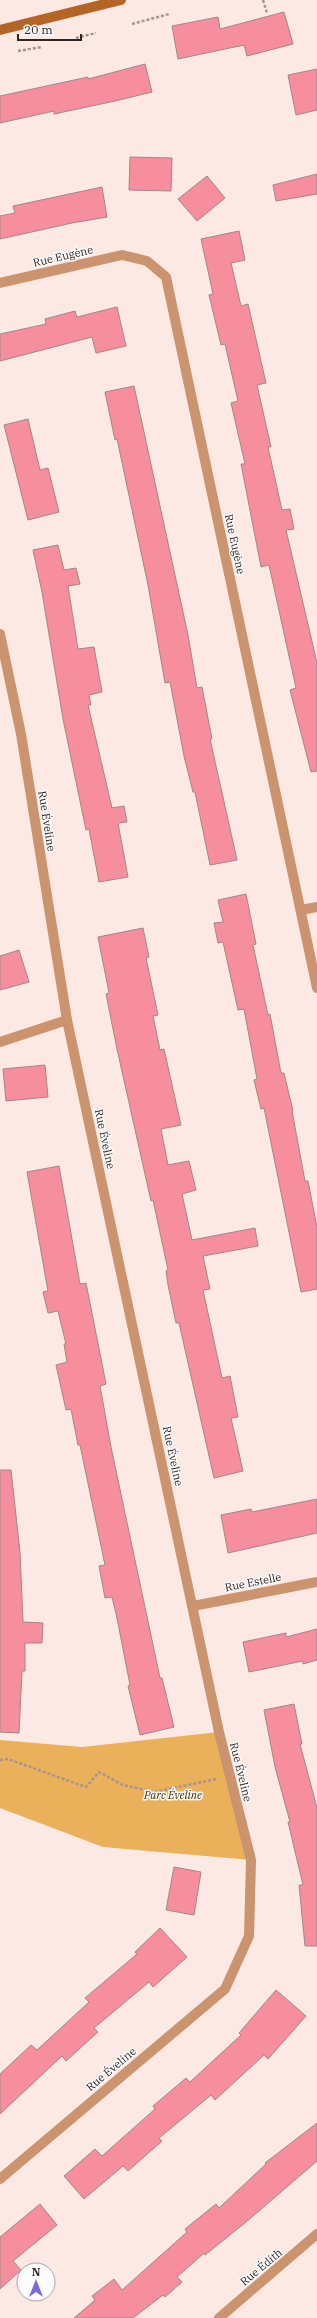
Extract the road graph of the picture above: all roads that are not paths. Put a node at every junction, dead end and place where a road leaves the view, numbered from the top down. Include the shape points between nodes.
1 (121, 0) edge
2 (0, 30) edge
3 (0, 283) edge
4 (0, 634) edge
5 (317, 907) edge
6 (301, 910) junction
7 (317, 988) edge
8 (67, 1020) junction
9 (0, 1042) edge
10 (317, 1582) edge
11 (193, 1606) junction
12 (0, 2179) edge
13 (317, 2234) edge
14 (219, 2318) edge

1 - 2 main road
3 - 6 street, Rue Eugène via 122,255 147,261 166,277
4 - 8 street, Rue Éveline via 21,734
5 - 6 street
6 - 7 street, Rue Eugène
8 - 9 street
8 - 11 street, Rue Éveline
10 - 11 street, Rue Estelle
11 - 12 street, Rue Éveline via 251,1860 249,1936 225,1989
13 - 14 street, Rue Édith

